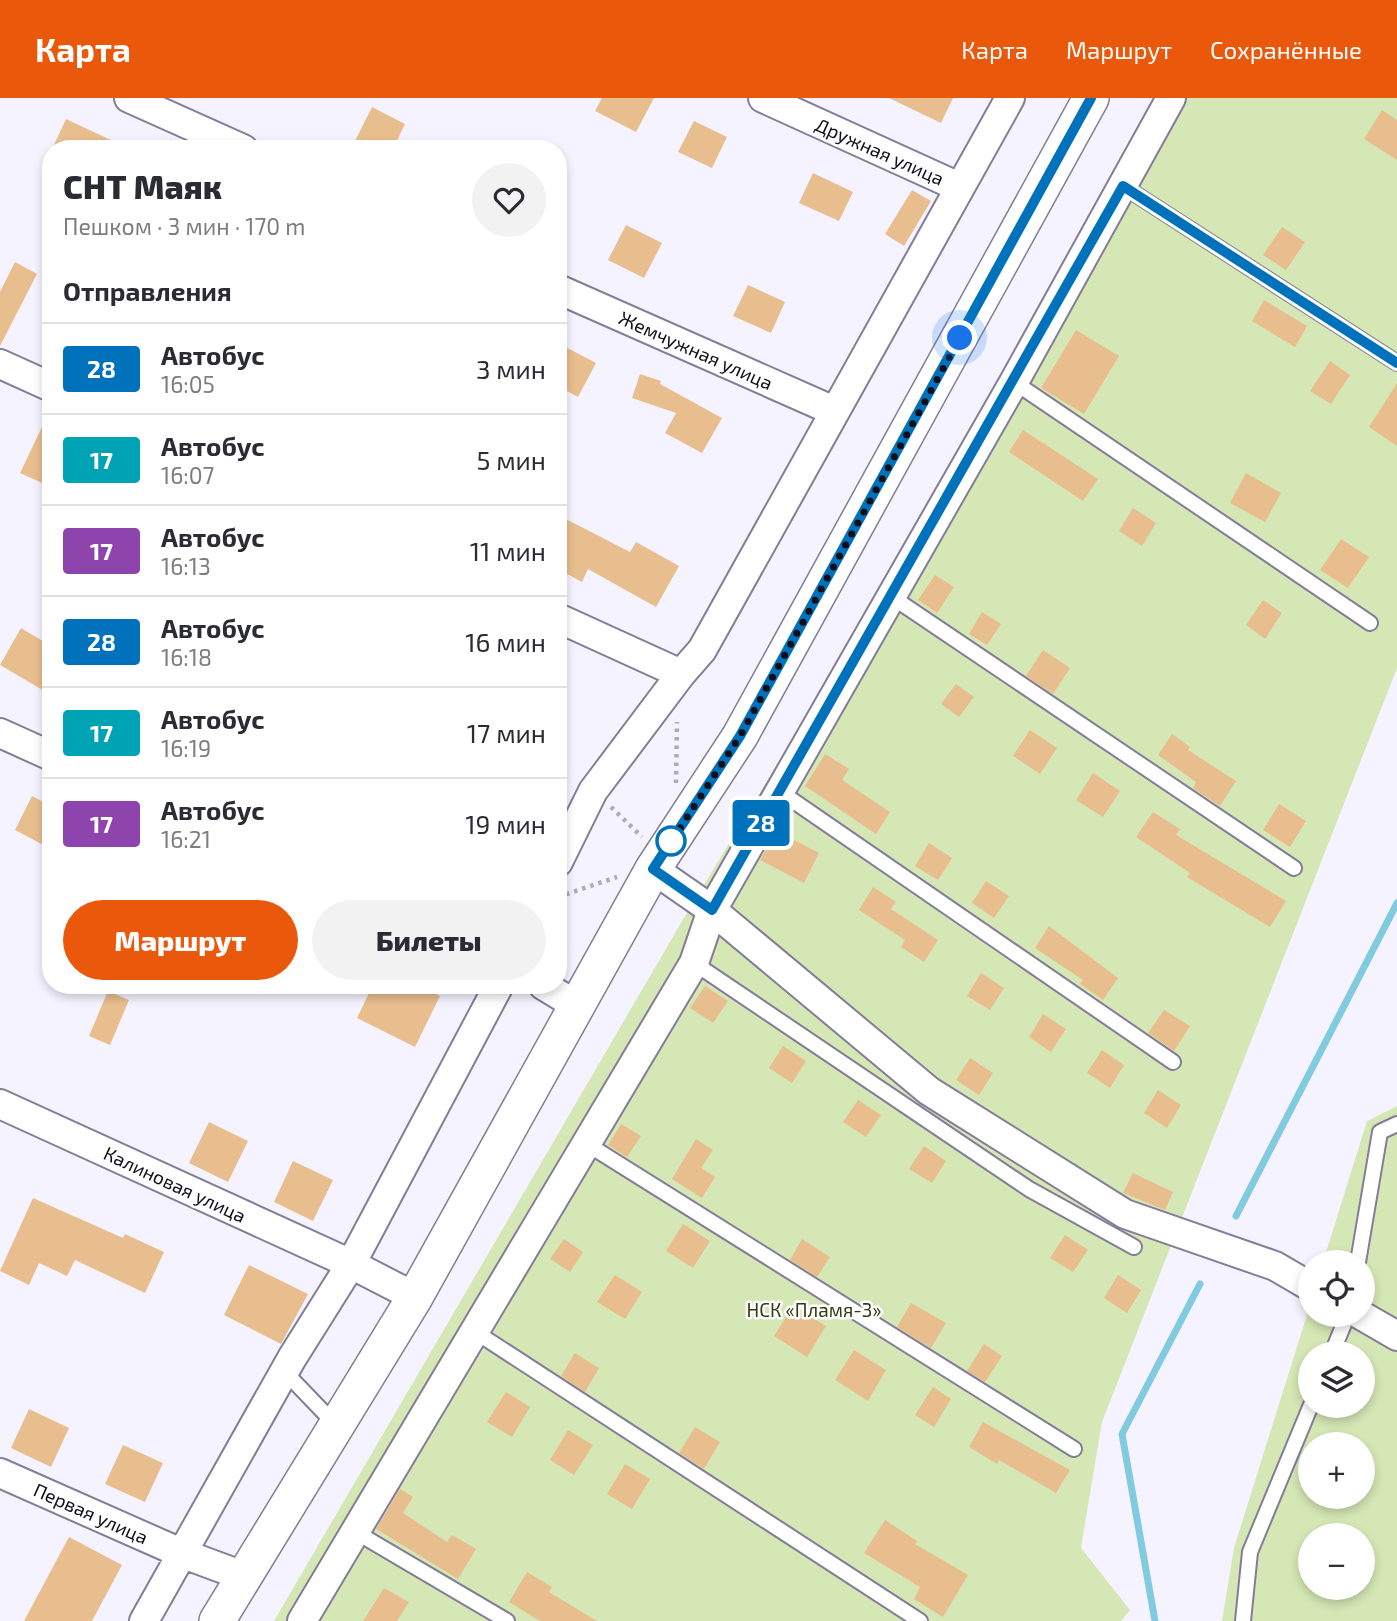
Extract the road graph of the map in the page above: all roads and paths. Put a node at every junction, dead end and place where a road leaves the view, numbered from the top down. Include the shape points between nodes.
1 (129, 98) edge
2 (763, 98) edge
3 (1010, 98) edge
4 (1091, 98) edge
5 (1171, 98) edge
6 (223, 140) edge
7 (1123, 186) junction
8 (959, 187) junction
9 (567, 293) edge
10 (1397, 363) edge
11 (0, 364) edge
12 (1014, 382) junction
13 (42, 383) edge
14 (834, 411) junction
15 (892, 597) junction
16 (567, 623) edge
17 (1370, 623) dead end
18 (674, 683) junction
19 (0, 733) edge
20 (42, 752) edge
21 (598, 785) junction
22 (676, 789) dead end
23 (779, 790) junction
24 (567, 845) edge
25 (652, 855) junction
26 (1294, 868) dead end
27 (619, 876) dead end
28 (567, 894) edge
29 (712, 910) junction
30 (694, 963) junction
31 (494, 994) edge
32 (558, 994) edge
33 (579, 1007) junction
34 (1173, 1062) dead end
35 (0, 1104) edge
36 (1397, 1124) edge
37 (587, 1144) junction
38 (1134, 1247) dead end
39 (1360, 1250) edge
40 (351, 1264) junction
41 (1298, 1279) edge
42 (415, 1297) junction
43 (1375, 1323) edge
44 (474, 1331) junction
45 (1397, 1336) edge
46 (284, 1371) junction
47 (1306, 1418) edge
48 (336, 1425) junction
49 (1074, 1449) dead end
50 (0, 1473) edge
51 (354, 1531) junction
52 (181, 1553) junction
53 (243, 1576) junction
54 (144, 1621) edge
55 (217, 1621) edge
56 (302, 1621) edge
57 (507, 1621) edge
58 (920, 1621) edge
59 (1243, 1621) edge

1 - 6 street
2 - 8 street, Дружная улица
3 - 8 street
4 - 25 street via 740,736
5 - 7 street
7 - 10 lane
7 - 12 street
8 - 14 street
9 - 14 street, Жемчужная улица
11 - 13 street
12 - 15 street
12 - 17 lane
14 - 18 street via 702,650
15 - 23 street
15 - 26 lane
16 - 18 street
18 - 21 street
18 - 22 path
19 - 20 street
21 - 24 street
21 - 25 path via 615,814
23 - 29 street
23 - 34 lane
25 - 29 street
25 - 33 street
27 - 28 path
29 - 30 street
29 - 41 street via 929,1091 1125,1214 1275,1266
30 - 37 street
30 - 38 lane via 1029,1189
31 - 40 street
32 - 33 street
33 - 42 street
35 - 40 street, Калиновая улица
36 - 39 lane via 1380,1132
37 - 44 street
37 - 49 lane
40 - 42 street, Калиновая улица
40 - 46 street
42 - 48 street
43 - 45 street
44 - 51 street
44 - 58 lane
46 - 48 lane
46 - 52 street
47 - 59 lane via 1250,1552
48 - 53 street
50 - 52 street, Первая улица
51 - 56 street
51 - 57 lane
52 - 53 street, Первая улица
52 - 54 street
53 - 55 street

